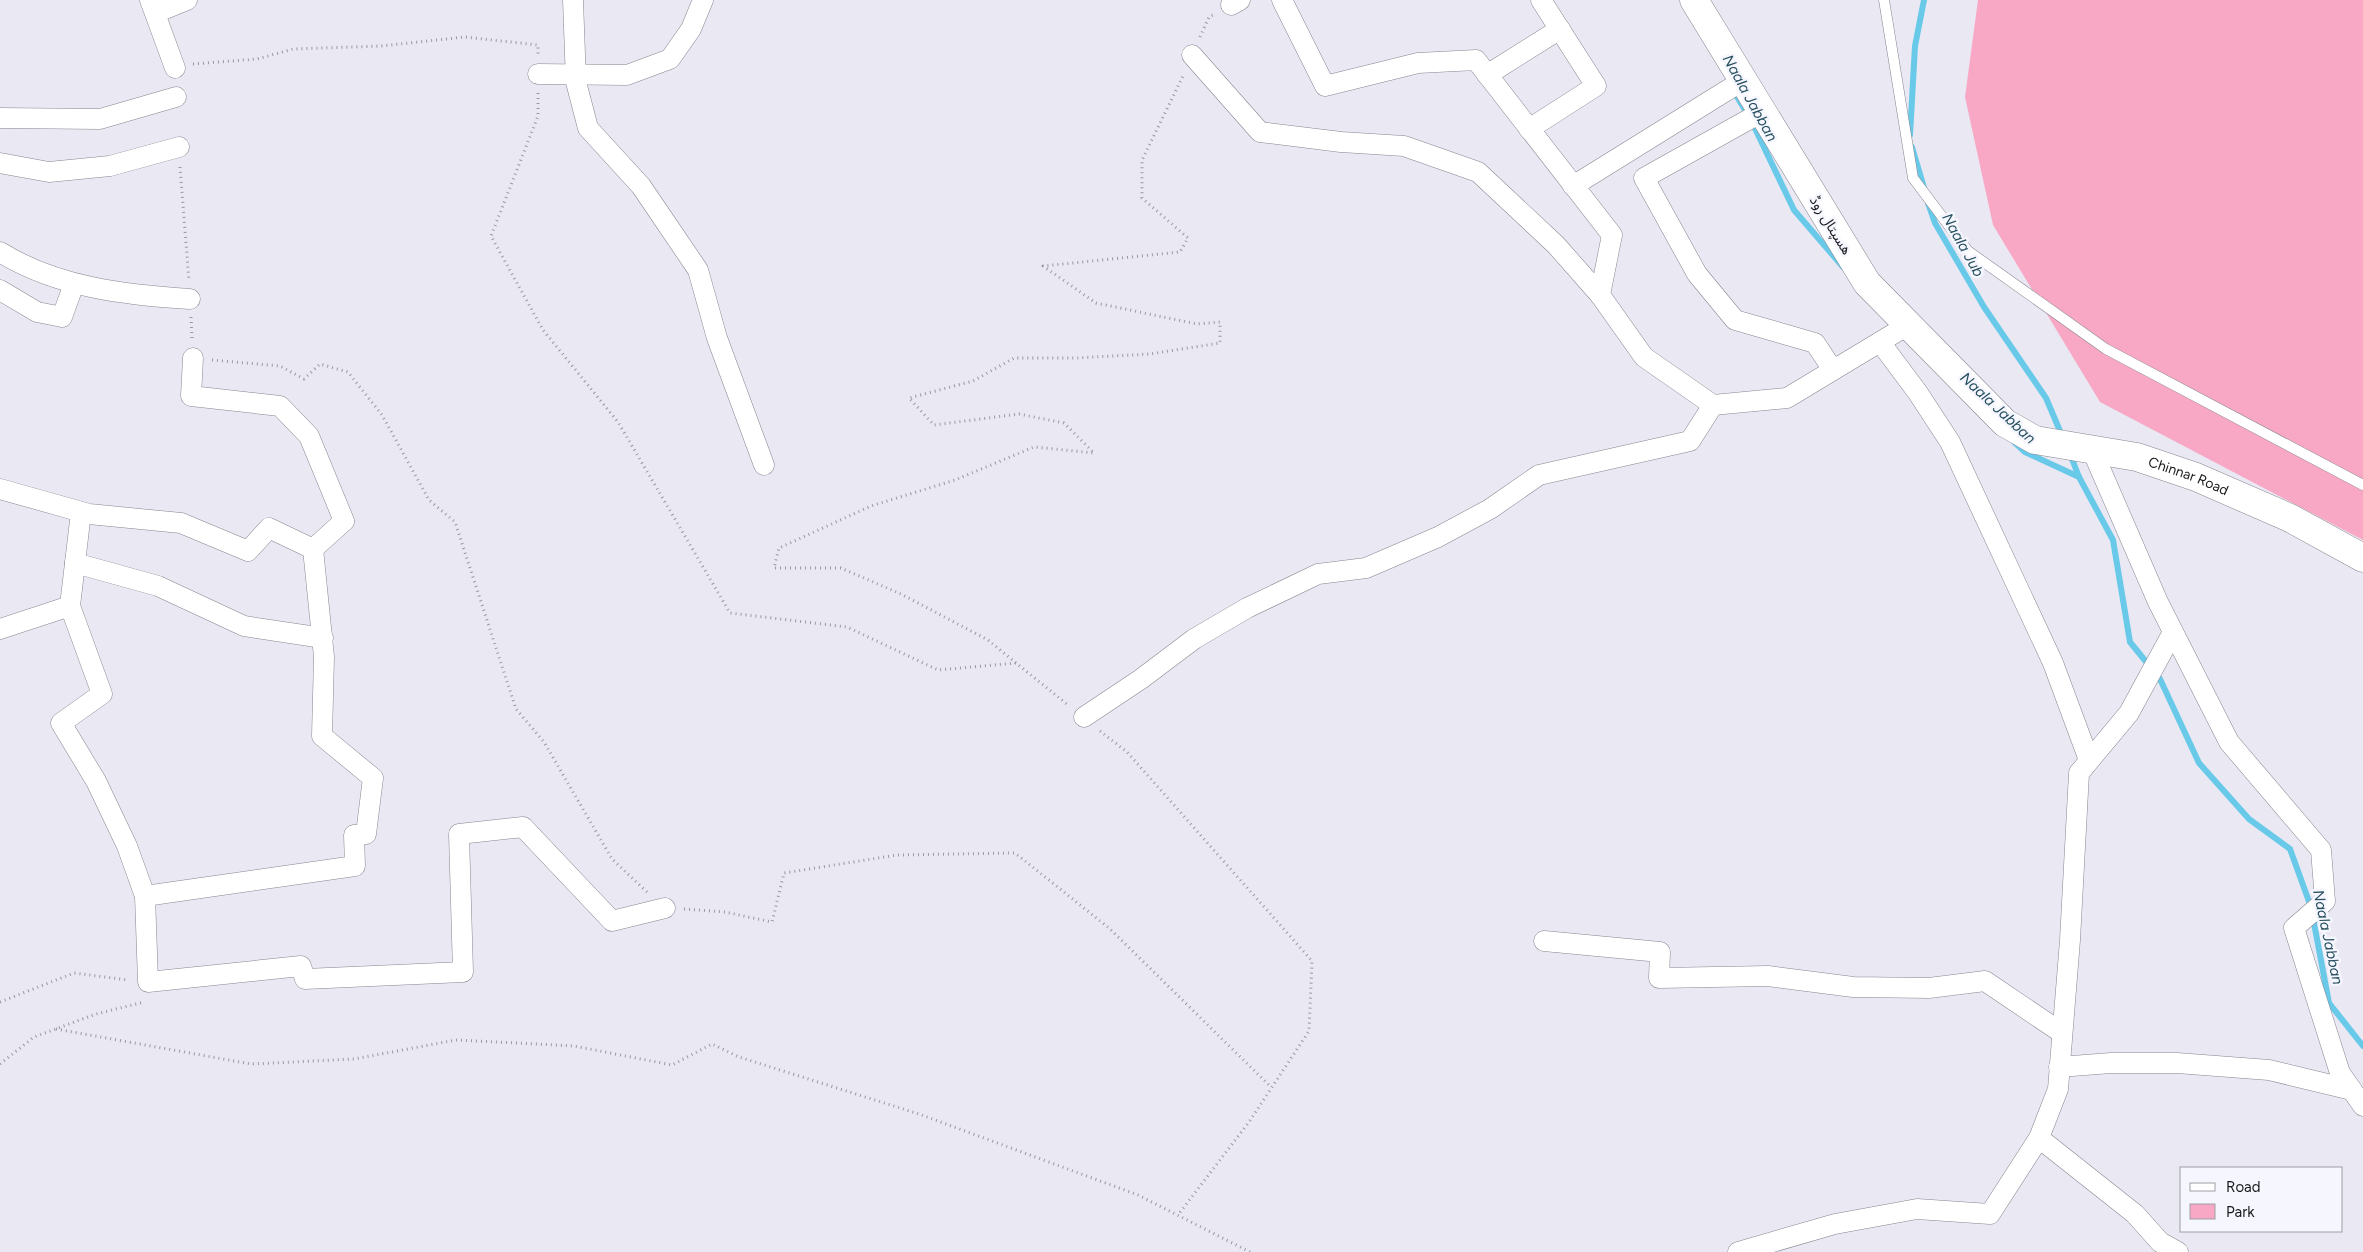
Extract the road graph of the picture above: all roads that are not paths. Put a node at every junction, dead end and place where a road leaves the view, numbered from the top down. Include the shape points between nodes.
1 (187, 0) edge
2 (573, 0) edge
3 (702, 0) edge
4 (1282, 0) edge
5 (1541, 0) edge
6 (1694, 0) edge
7 (1884, 0) edge
8 (152, 6) edge
9 (1560, 29) junction
10 (1192, 55) road end
11 (174, 68) road end
12 (538, 74) road end
13 (576, 75) junction
14 (1487, 75) junction
15 (1735, 85) junction
16 (176, 97) dead end
17 (1754, 117) junction
18 (0, 118) edge
19 (1529, 128) junction
20 (179, 147) road end
21 (0, 163) edge
22 (1574, 186) junction
23 (0, 252) edge
24 (74, 284) junction
25 (0, 290) edge
26 (1600, 295) junction
27 (190, 299) road end
28 (1908, 325) junction
29 (1880, 342) junction
30 (193, 358) road end
31 (1834, 370) junction
32 (1713, 405) junction
33 (2005, 423) joint
34 (2092, 450) junction
35 (764, 465) dead end
36 (2363, 485) edge
37 (0, 488) edge
38 (81, 512) junction
39 (313, 549) junction
40 (2363, 558) edge
41 (75, 563) junction
42 (70, 606) junction
43 (0, 629) edge
44 (2172, 632) junction
45 (322, 638) junction
46 (1084, 717) road end
47 (2090, 760) junction
48 (144, 896) junction
49 (665, 908) road end
50 (1544, 941) dead end
51 (2062, 1033) junction
52 (2060, 1067) junction
53 (2352, 1090) junction
54 (2363, 1106) edge
55 (2039, 1138) junction
56 (1738, 1252) edge
57 (2178, 1252) edge

1 - 8 street
2 - 13 street
3 - 13 street via 691,28 670,59 627,75
4 - 14 street via 1326,86 1418,63 1476,60
5 - 9 street
6 - 15 main road, ھسپتال روڈ
7 - 36 lane via 1913,178 1968,251 2106,349
8 - 11 street
9 - 14 street
9 - 19 street via 1596,86
10 - 26 street via 1260,132 1404,146 1478,172 1556,245
12 - 13 street
13 - 35 street via 588,128 641,186 698,270 716,338
14 - 19 street
15 - 17 main road, ھسپتال روڈ
15 - 22 street
16 - 18 street via 100,119
17 - 28 main road, ھسپتال روڈ via 1867,283
17 - 31 street via 1644,178 1697,274 1735,320 1815,343
19 - 22 street
20 - 21 street via 110,166 48,172
22 - 26 street via 1612,236
23 - 24 street
24 - 25 street via 62,317 37,312
24 - 27 street via 150,297
26 - 32 street via 1644,357
28 - 29 street
28 - 33 main road, ھسپتال روڈ
29 - 31 street
29 - 47 street via 1950,442 2053,663
30 - 39 street via 191,396 280,406 308,436 344,521
31 - 32 street via 1788,398
32 - 46 street via 1690,441 1539,475 1490,509 1438,537 1366,568 1318,574 1247,608 1194,639
33 - 34 main road, Chinnar Road via 2035,440
34 - 40 main road, Chinnar Road via 2137,457 2196,477 2290,518
34 - 44 street
37 - 38 street
38 - 39 street via 181,522 248,551 269,528
38 - 41 street
39 - 45 street
41 - 42 street
41 - 45 street via 158,586 244,626
42 - 43 street
42 - 48 street via 102,694 61,723 96,781 127,846
44 - 47 street via 2129,713
44 - 53 street via 2229,742 2321,850 2325,901 2294,928 2340,1073
45 - 48 street via 322,736 373,778 366,834 354,834 355,866
47 - 51 street via 2078,773
48 - 49 street via 148,982 301,966 305,979 463,972 459,834 523,827 612,921
50 - 51 street via 1660,952 1659,978 1768,976 1853,987 1929,988 1985,981
51 - 52 street
52 - 53 street via 2167,1063 2269,1070
52 - 55 street via 2058,1089
53 - 54 street
55 - 56 street via 1990,1214 1917,1209 1835,1224
55 - 57 street via 2136,1214 2160,1242

